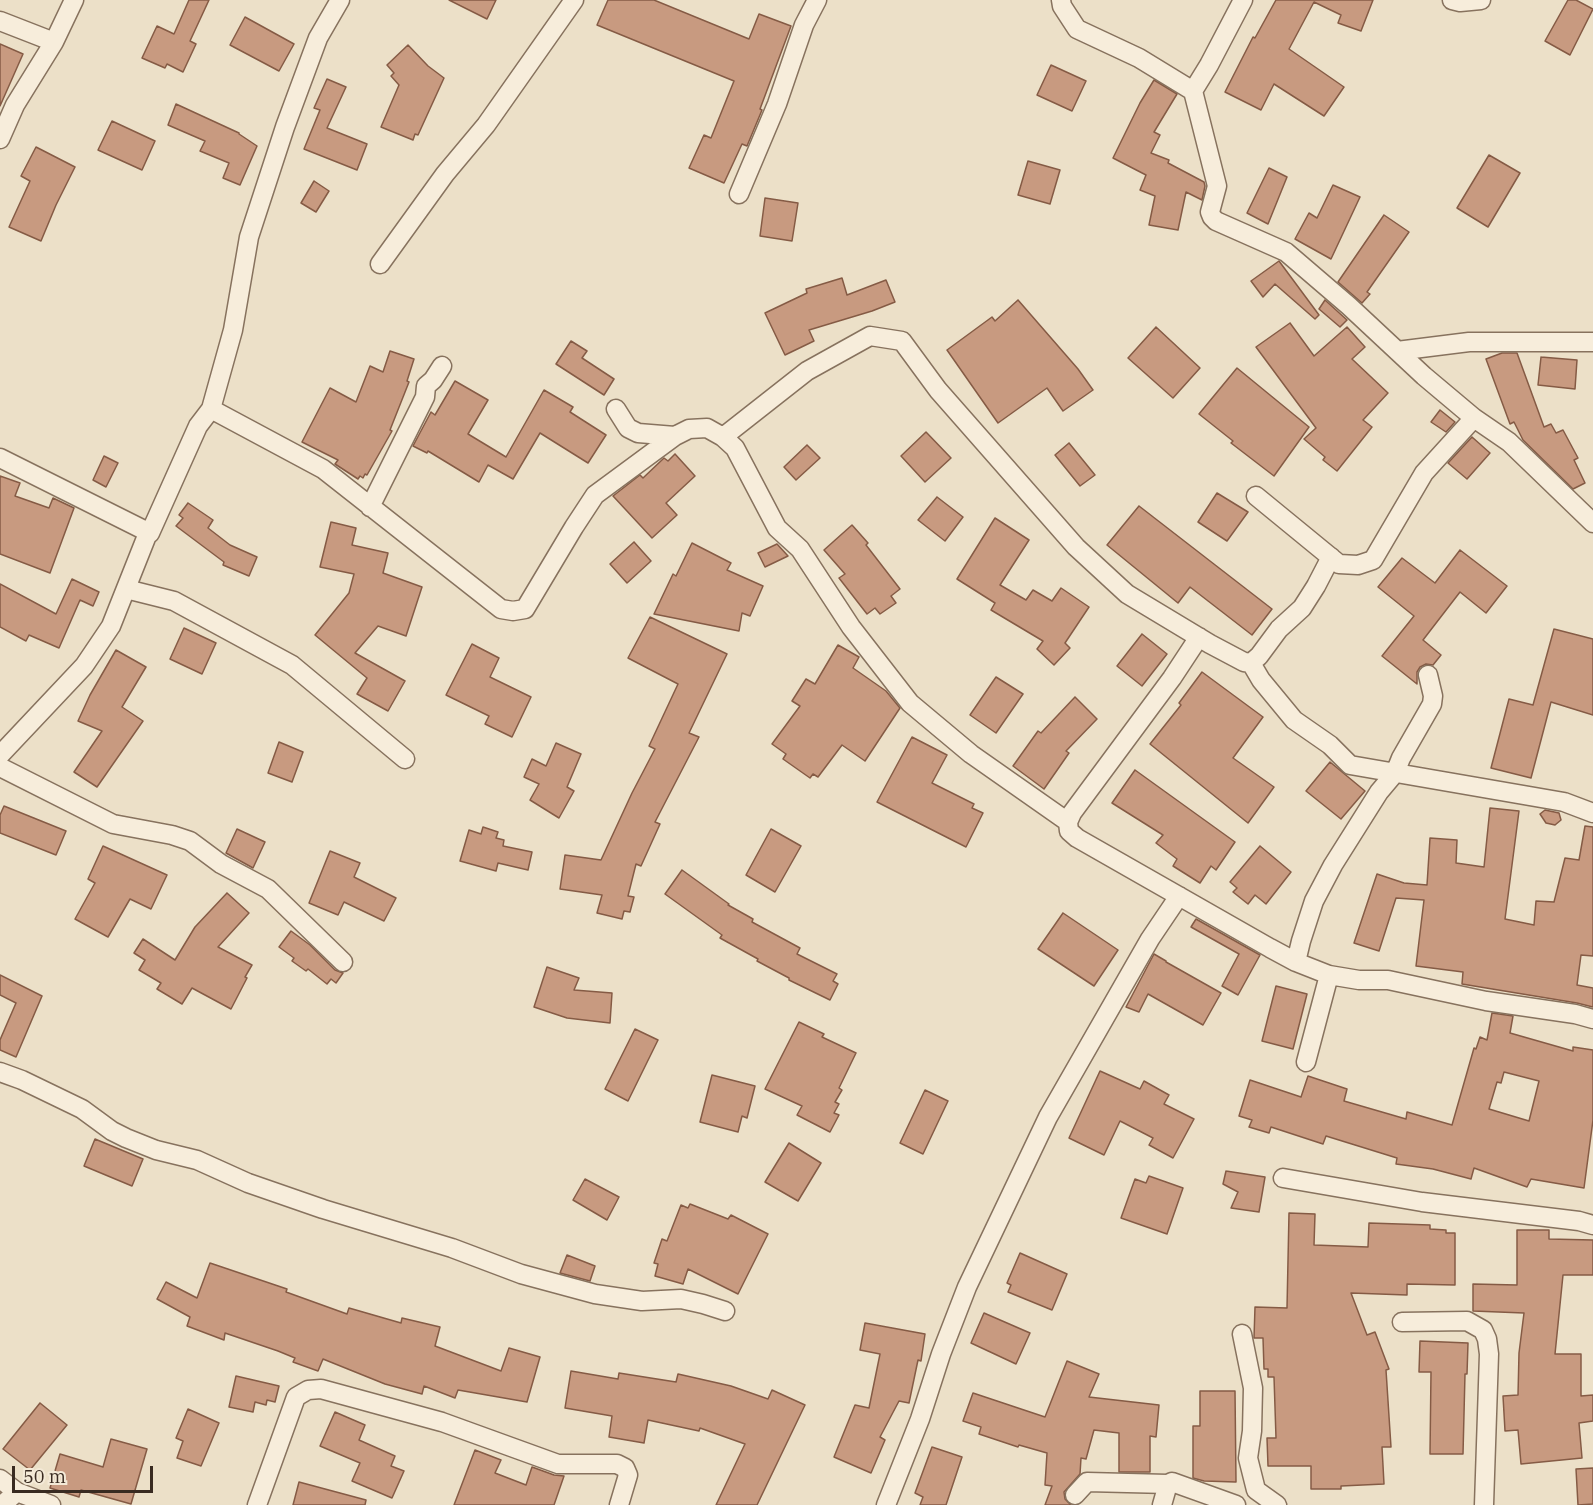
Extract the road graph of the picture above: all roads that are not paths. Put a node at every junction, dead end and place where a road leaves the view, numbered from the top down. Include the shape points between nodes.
1 (74, 0) edge
2 (339, 0) edge
3 (574, 0) edge
4 (817, 0) edge
5 (1061, 0) edge
6 (1243, 0) edge
7 (1452, 0) edge
8 (1481, 0) edge
9 (0, 21) edge
10 (54, 42) junction
11 (1193, 91) junction
12 (0, 139) edge
13 (739, 194) dead end
14 (380, 264) dead end
15 (1593, 342) edge
16 (1397, 351) junction
17 (442, 366) dead end
18 (211, 409) junction
19 (616, 409) dead end
20 (1474, 418) junction
21 (675, 436) junction
22 (723, 436) junction
23 (0, 458) edge
24 (1256, 496) dead end
25 (370, 507) junction
26 (1593, 523) edge
27 (150, 533) junction
28 (1330, 557) junction
29 (126, 589) junction
30 (1199, 638) junction
31 (1251, 663) junction
32 (1428, 675) dead end
33 (0, 755) edge
34 (405, 759) dead end
35 (0, 767) edge
36 (1395, 773) junction
37 (1593, 813) edge
38 (1068, 822) junction
39 (1179, 896) junction
40 (343, 962) dead end
41 (1296, 962) junction
42 (1329, 975) junction
43 (1593, 1020) edge
44 (1306, 1062) dead end
45 (0, 1072) edge
46 (1282, 1178) dead end
47 (1593, 1225) edge
48 (725, 1311) dead end
49 (1402, 1322) dead end
50 (1242, 1334) dead end
51 (0, 1479) edge
52 (1168, 1484) junction
53 (17, 1492) junction
54 (1075, 1495) dead end
55 (2, 1505) edge
56 (51, 1505) edge
57 (257, 1505) edge
58 (619, 1505) edge
59 (886, 1505) edge
60 (1162, 1505) edge
61 (1236, 1505) edge
62 (1275, 1505) edge
63 (1484, 1505) edge

1 - 10 street
2 - 18 street via 318,38 249,237 233,330
3 - 14 street via 486,125
4 - 13 street
5 - 11 street via 1077,29 1139,58
6 - 11 street
7 - 8 street
9 - 10 street
10 - 12 street via 15,105
11 - 16 street via 1217,186 1212,217 1286,252
15 - 16 street via 1469,342
16 - 20 street
17 - 25 street via 426,386 425,397
18 - 25 street via 323,469
18 - 27 street via 198,426
19 - 21 street via 628,428 638,433
20 - 26 street via 1509,442
20 - 28 street via 1424,473 1373,560 1358,565 1338,564
21 - 22 street via 689,429 707,429
21 - 25 street via 595,495 525,609 513,612 501,609
22 - 30 street via 807,371 870,336 902,341 938,390 1076,547 1127,594
22 - 38 street via 735,448 777,528 800,549 851,627 910,703 971,754
23 - 27 street
24 - 28 street
27 - 29 street
28 - 31 street via 1302,608
29 - 33 street via 111,626 84,666
29 - 34 street via 174,601 292,665
30 - 31 street
30 - 38 street
31 - 36 street via 1294,720 1330,745 1350,765
32 - 36 street via 1432,704
35 - 40 street via 113,824 190,841 221,864 268,889
36 - 37 street via 1564,802
36 - 41 street via 1379,792 1314,900
38 - 39 street via 1069,831 1077,838
39 - 41 street
39 - 59 street via 1150,939 1042,1128 967,1287
41 - 42 street
42 - 43 street via 1388,980
42 - 44 street
45 - 48 street via 82,1109 126,1138 198,1160 248,1183 322,1209 595,1294 642,1301 681,1299
46 - 47 street
49 - 63 street via 1467,1321 1484,1330 1489,1354
50 - 62 street via 1253,1388 1248,1458 1256,1490
51 - 53 street
52 - 54 street via 1087,1482
52 - 60 street
52 - 61 street via 1172,1482
53 - 55 street
53 - 56 street
57 - 58 street via 296,1397 308,1390 321,1389 442,1422 558,1464 616,1464 625,1468 628,1475

